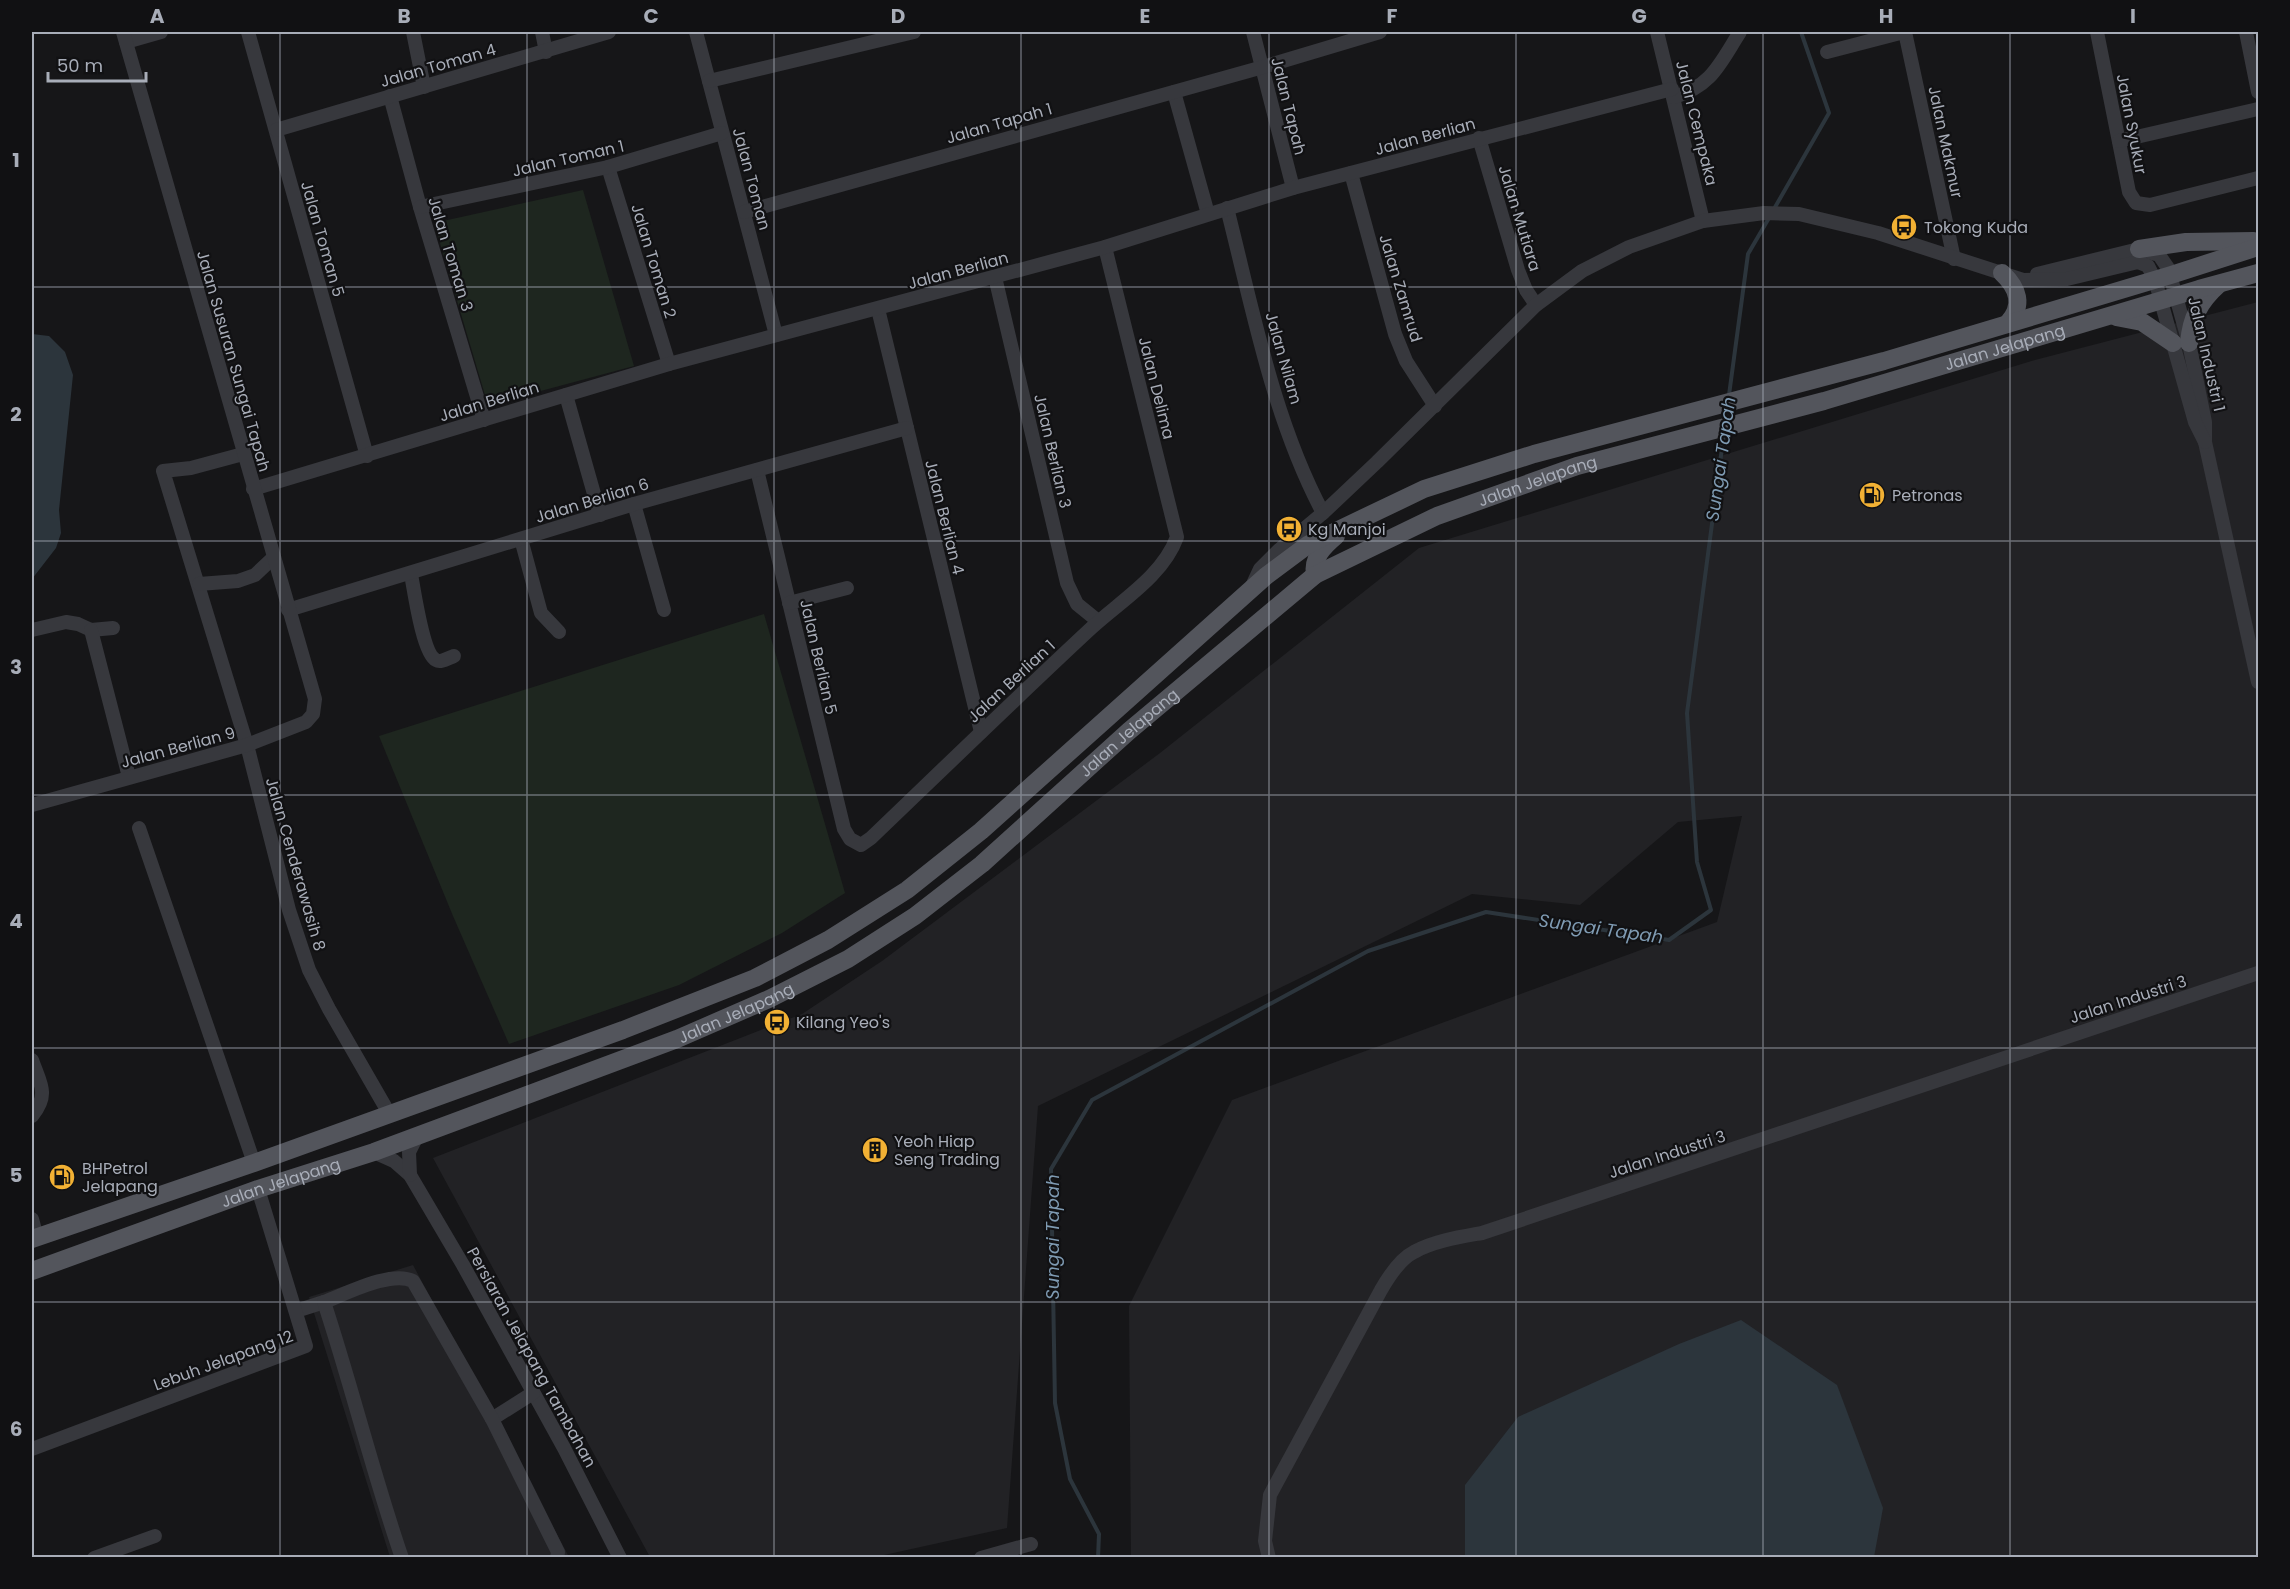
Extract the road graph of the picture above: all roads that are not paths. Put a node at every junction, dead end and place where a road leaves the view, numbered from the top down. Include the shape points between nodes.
1 (161, 32) edge
2 (248, 32) edge
3 (413, 32) edge
4 (542, 32) edge
5 (609, 32) edge
6 (696, 32) edge
7 (914, 32) edge
8 (1253, 32) edge
9 (1380, 32) edge
10 (1657, 32) edge
11 (1740, 32) edge
12 (1905, 32) edge
13 (2097, 32) edge
14 (2246, 32) edge
15 (124, 37) edge
16 (873, 37) edge
17 (546, 51) junction
18 (1827, 52) dead end
19 (1263, 67) junction
20 (709, 81) junction
21 (424, 87) junction
22 (1174, 92) junction
23 (2259, 92) edge
24 (1673, 93) junction
25 (390, 96) junction
26 (2259, 109) edge
27 (276, 130) junction
28 (722, 133) junction
29 (1479, 138) junction
30 (2119, 141) junction
31 (608, 167) junction
32 (1351, 173) junction
33 (2259, 178) edge
34 (1293, 188) junction
35 (420, 207) junction
36 (1227, 208) junction
37 (744, 212) junction
38 (1208, 214) junction
39 (1703, 221) junction
40 (2259, 241) edge
41 (1105, 247) junction
42 (2259, 247) edge
43 (2139, 249) junction
44 (1954, 259) junction
45 (2002, 273) junction
46 (2259, 273) edge
47 (995, 277) junction
48 (2163, 277) junction
49 (2219, 284) junction
50 (2169, 298) junction
51 (1536, 305) junction
52 (878, 309) junction
53 (2109, 317) junction
54 (2008, 323) junction
55 (776, 334) junction
56 (2181, 343) junction
57 (669, 364) junction
58 (566, 395) junction
59 (1435, 406) junction
60 (484, 420) junction
61 (907, 428) junction
62 (243, 453) junction
63 (367, 456) junction
64 (758, 470) junction
65 (253, 489) junction
66 (634, 504) junction
67 (1323, 513) junction
68 (600, 515) junction
69 (1352, 525) junction
70 (1177, 537) joint
71 (521, 539) junction
72 (273, 558) junction
73 (411, 574) junction
74 (1315, 575) junction
75 (199, 584) junction
76 (847, 588) dead end
77 (1251, 588) junction
78 (789, 603) junction
79 (288, 610) junction
80 (664, 610) dead end
81 (1098, 621) junction
82 (113, 628) dead end
83 (32, 630) edge
84 (91, 630) junction
85 (559, 632) dead end
86 (454, 656) dead end
87 (2259, 682) edge
88 (315, 699) joint
89 (981, 732) junction
90 (247, 745) junction
91 (129, 777) junction
92 (32, 805) edge
93 (139, 828) dead end
94 (861, 845) joint
95 (2259, 973) edge
96 (32, 1060) edge
97 (390, 1115) junction
98 (32, 1116) edge
99 (417, 1136) junction
100 (374, 1152) junction
101 (254, 1163) junction
102 (410, 1175) junction
103 (258, 1189) junction
104 (33, 1232) edge
105 (32, 1271) edge
106 (324, 1302) junction
107 (296, 1311) junction
108 (533, 1394) junction
109 (492, 1419) junction
110 (32, 1449) edge
111 (155, 1536) dead end
112 (1031, 1544) dead end
113 (94, 1557) edge
114 (402, 1557) edge
115 (557, 1557) edge
116 (620, 1557) edge
117 (981, 1557) edge
118 (1269, 1557) edge

1 - 15 street
2 - 27 street, Jalan Toman 5
3 - 21 street
4 - 17 street
5 - 17 street, Jalan Toman 4
6 - 20 street, Jalan Toman
7 - 16 street
8 - 19 street, Jalan Tapah
9 - 19 street, Jalan Tapah 1
10 - 24 street, Jalan Cempaka
11 - 24 street, Jalan Berlian via 1714,73 1692,92
12 - 18 street
12 - 44 street, Jalan Makmur
13 - 30 street, Jalan Syukur
14 - 23 street
15 - 62 street, Jalan Susuran Sungai Tapah
16 - 20 street
17 - 21 street, Jalan Toman 4
19 - 22 street, Jalan Tapah 1
19 - 34 street, Jalan Tapah
20 - 28 street, Jalan Toman
21 - 25 street, Jalan Toman 4
22 - 37 street, Jalan Tapah 1
22 - 38 street
24 - 29 street, Jalan Berlian
24 - 39 street, Jalan Cempaka
25 - 27 street, Jalan Toman 4
25 - 35 street, Jalan Toman 3
26 - 30 street
27 - 63 street, Jalan Toman 5
28 - 31 street, Jalan Toman 1
28 - 37 street, Jalan Toman
29 - 32 street, Jalan Berlian
29 - 51 street, Jalan Mutiara via 1518,270
30 - 33 street, Jalan Syukur via 2129,192 2136,203 2150,205
31 - 35 street, Jalan Toman 1
31 - 57 street, Jalan Toman 2
32 - 34 street, Jalan Berlian
32 - 59 street, Jalan Zamrud via 1395,334 1406,361
34 - 36 street, Jalan Berlian
35 - 60 street, Jalan Toman 3
36 - 38 street, Jalan Berlian
36 - 67 street, Jalan Nilam via 1294,452
37 - 55 street, Jalan Toman
38 - 41 street, Jalan Berlian
39 - 44 street via 1764,213 1799,214 1878,233
39 - 51 street via 1629,247 1582,271
40 - 43 main road via 2186,242
41 - 47 street, Jalan Berlian
41 - 70 street, Jalan Delima
42 - 48 main road, Jalan Jelapang
43 - 45 street via 2052,271
43 - 48 street via 2159,255 2166,263
44 - 45 street
45 - 48 street via 2023,280 2052,281 2141,263
45 - 54 main road via 2018,300
46 - 49 main road, Jalan Jelapang
47 - 52 street, Jalan Berlian
47 - 81 street, Jalan Berlian 3 via 1067,583 1077,604
48 - 50 street, Jalan Industri 1
48 - 54 main road, Jalan Jelapang
49 - 50 main road, Jalan Jelapang
49 - 56 main road via 2206,297
50 - 53 main road, Jalan Jelapang
50 - 56 street, Jalan Industri 1
51 - 59 street
52 - 55 street, Jalan Berlian
52 - 61 street, Jalan Berlian 4
53 - 56 main road via 2142,322
53 - 74 main road, Jalan Jelapang via 1824,401 1577,466 1437,516
54 - 69 main road, Jalan Jelapang via 1759,396 1534,454 1424,489
55 - 57 street, Jalan Berlian
56 - 87 street, Jalan Industri 1 via 2194,422 2205,442
57 - 58 street, Jalan Berlian
58 - 60 street, Jalan Berlian
58 - 68 street
59 - 67 street
60 - 63 street, Jalan Berlian
61 - 64 street, Jalan Berlian 6
61 - 89 street, Jalan Berlian 4
62 - 65 street, Jalan Susuran Sungai Tapah
62 - 75 street, Jalan Cenderawasih 8 via 191,468 163,471
63 - 65 street, Jalan Berlian
64 - 66 street, Jalan Berlian 6
64 - 78 street, Jalan Berlian 5
65 - 72 street, Jalan Susuran Sungai Tapah
66 - 68 street, Jalan Berlian 6
66 - 80 street
67 - 77 street via 1260,569
68 - 71 street, Jalan Berlian 6
69 - 74 main road via 1319,553
69 - 77 main road, Jalan Jelapang via 1309,544
70 - 81 street, Jalan Berlian 1 via 1160,568
71 - 73 street, Jalan Berlian 6
71 - 85 street via 541,613
72 - 75 street via 255,575 238,581
72 - 79 street, Jalan Susuran Sungai Tapah
73 - 79 street, Jalan Berlian 6
73 - 86 street via 431,657 440,662
74 - 77 main road via 1289,573
74 - 99 main road, Jalan Jelapang via 1130,731 982,864 866,949 769,999 677,1039
75 - 90 street, Jalan Cenderawasih 8
76 - 78 street
77 - 97 main road, Jalan Jelapang via 981,831 907,890 828,940 755,978
78 - 94 street, Jalan Berlian 5 via 844,830
79 - 88 street, Jalan Susuran Sungai Tapah
81 - 89 street, Jalan Berlian 1
82 - 84 street
83 - 84 street via 66,622
84 - 91 street
88 - 90 street, Jalan Berlian 9 via 313,714 306,722
89 - 94 street, Jalan Berlian 1
90 - 91 street, Jalan Berlian 9
90 - 97 street, Jalan Cenderawasih 8 via 289,910 309,970
91 - 92 street, Jalan Berlian 9
93 - 101 street
95 - 118 street, Jalan Industri 3 via 1482,1233 1413,1252 1392,1271 1270,1495 1265,1541
96 - 98 street via 44,1091
97 - 101 main road, Jalan Jelapang
99 - 100 main road, Jalan Jelapang
99 - 102 street via 409,1152
100 - 102 street, Persiaran Jelapang Tambahan via 394,1161
100 - 103 main road, Jalan Jelapang
101 - 104 main road, Jalan Jelapang
102 - 108 street, Persiaran Jelapang Tambahan
103 - 105 main road, Jalan Jelapang
103 - 107 street, Lebuh Jelapang 12
106 - 107 street
106 - 109 street via 376,1282 413,1281
106 - 114 street
107 - 110 street, Lebuh Jelapang 12 via 306,1346
108 - 109 street
108 - 116 street, Persiaran Jelapang Tambahan
109 - 115 street via 558,1552
111 - 113 street
112 - 117 street

